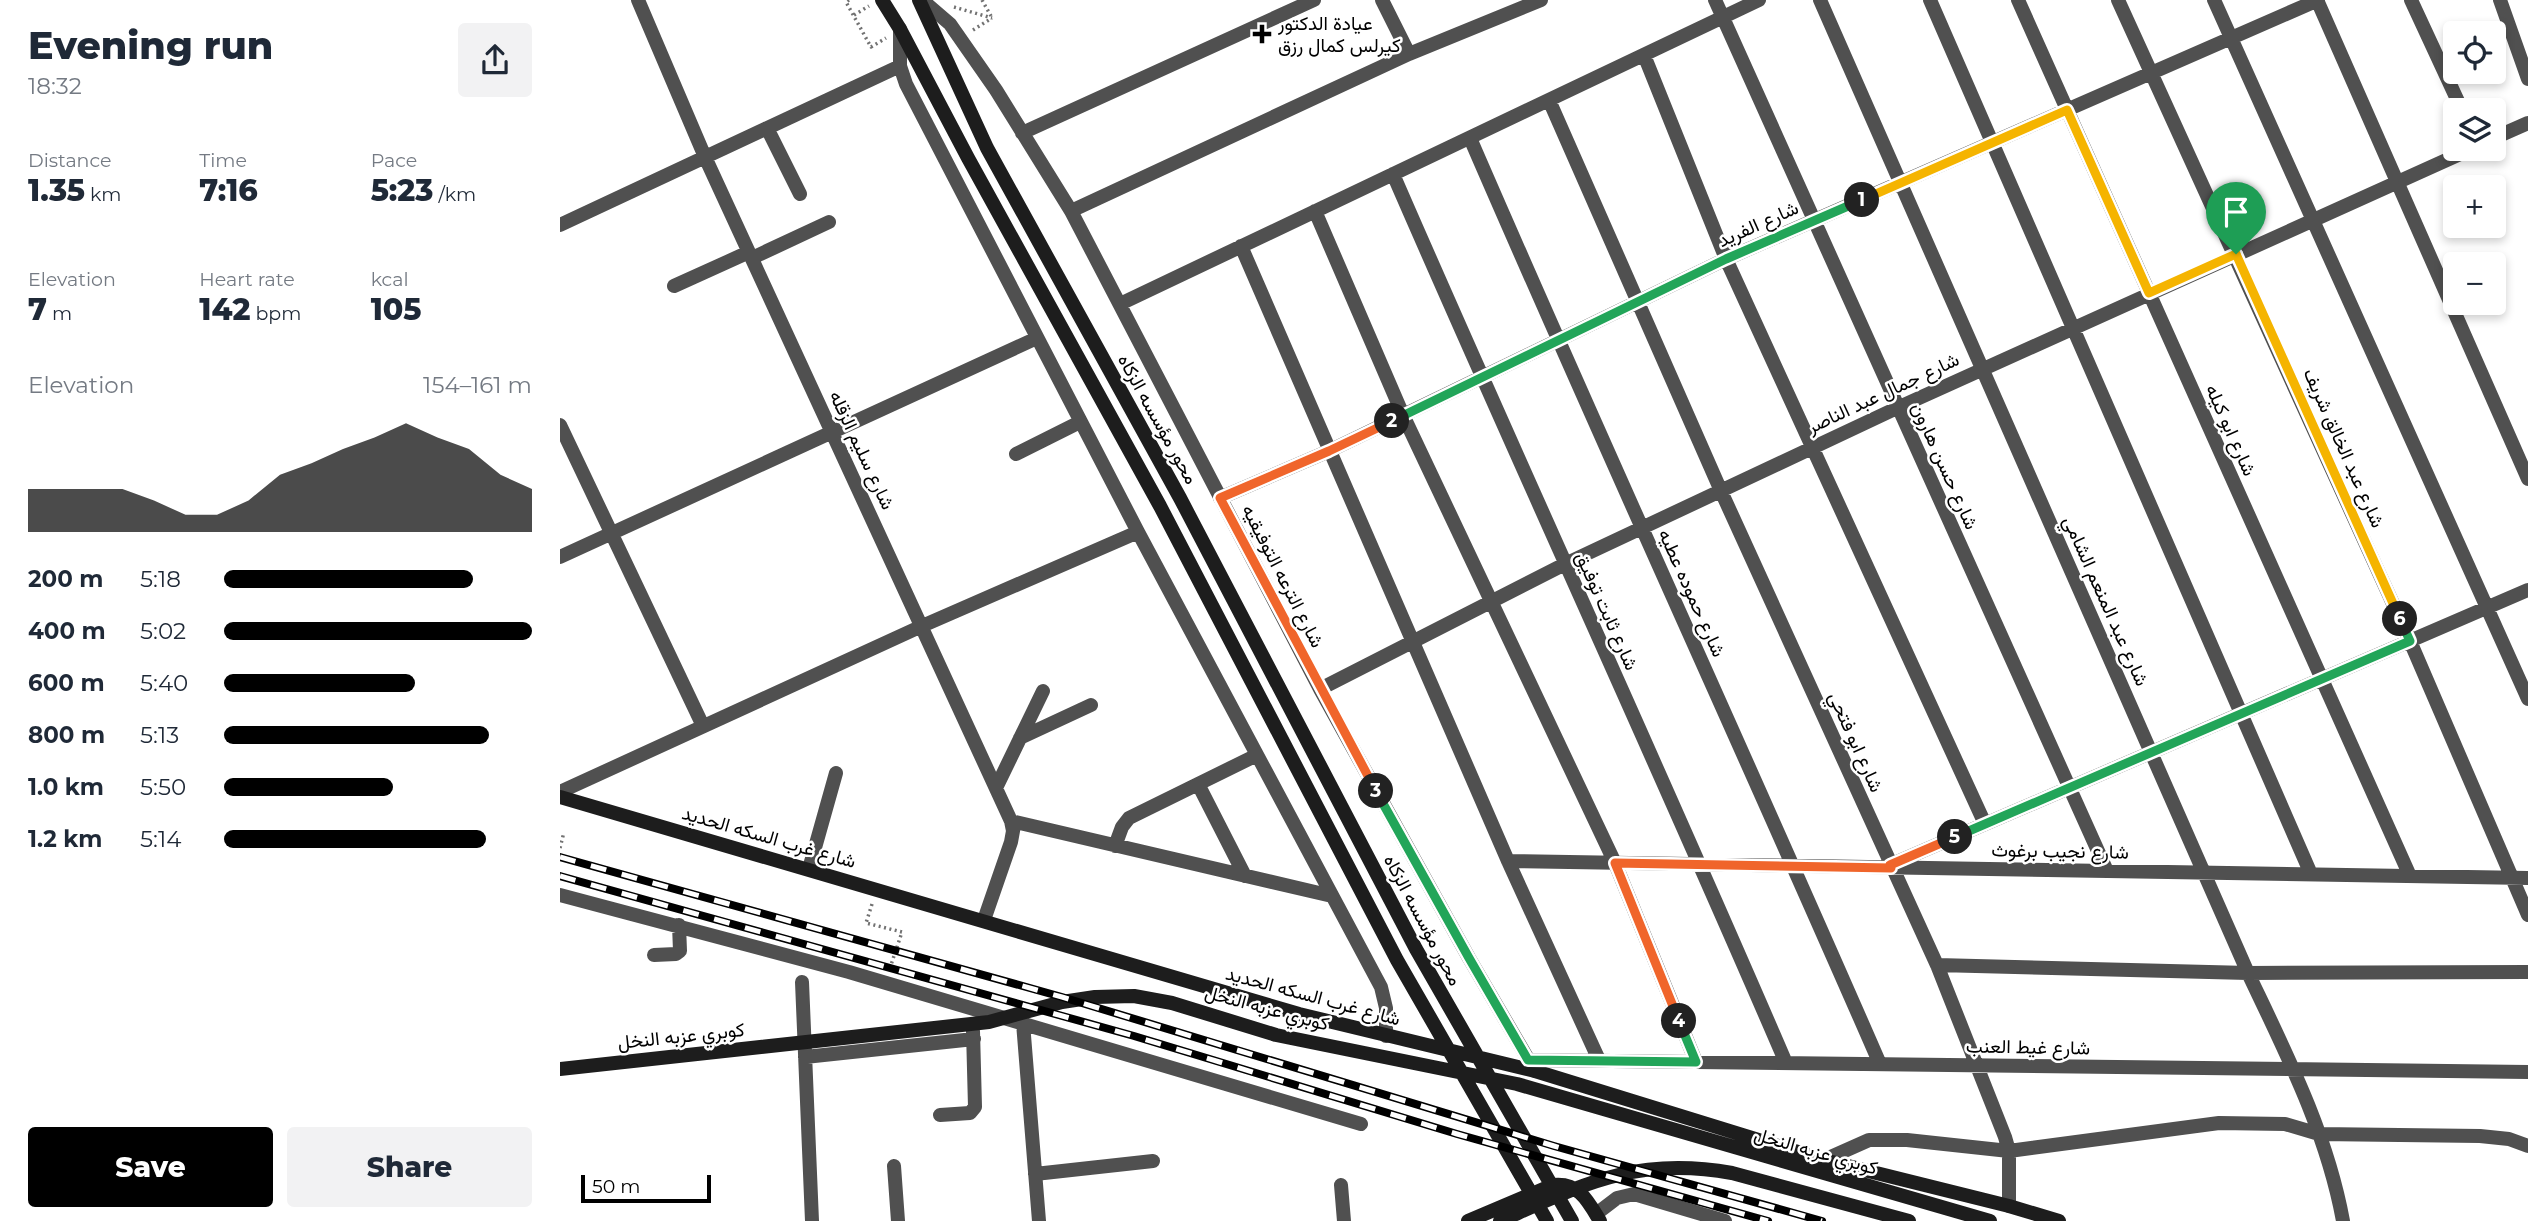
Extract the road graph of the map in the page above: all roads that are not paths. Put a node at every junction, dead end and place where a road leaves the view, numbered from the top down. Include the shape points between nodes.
1 (638, 0) edge
2 (920, 0) edge
3 (1314, 0) edge
4 (1382, 0) edge
5 (1541, 0) edge
6 (1714, 0) edge
7 (1759, 0) edge
8 (1820, 0) edge
9 (1930, 0) edge
10 (2018, 0) edge
11 (2118, 0) edge
12 (2214, 0) edge
13 (2318, 0) edge
14 (2411, 0) edge
15 (2500, 0) edge
16 (876, 3) edge
17 (1723, 18) junction
18 (900, 30) junction
19 (2231, 38) junction
20 (1409, 54) junction
21 (1644, 55) junction
22 (900, 66) junction
23 (2152, 73) junction
24 (2528, 79) edge
25 (2456, 98) edge
26 (1549, 100) junction
27 (2067, 110) junction
28 (2528, 123) edge
29 (767, 128) junction
30 (1022, 133) junction
31 (2506, 133) edge
32 (1470, 138) junction
33 (1992, 143) junction
34 (705, 157) junction
35 (2444, 161) edge
36 (1394, 174) junction
37 (2397, 182) junction
38 (1901, 183) junction
39 (800, 194) dead end
40 (1071, 211) junction
41 (1315, 211) junction
42 (2312, 220) junction
43 (1813, 221) junction
44 (829, 222) dead end
45 (560, 225) edge
46 (1241, 246) junction
47 (2236, 254) junction
48 (750, 255) junction
49 (1726, 259) junction
50 (674, 286) dead end
51 (2149, 293) junction
52 (1638, 302) junction
53 (1120, 304) junction
54 (2073, 327) junction
55 (1037, 338) junction
56 (1558, 341) junction
57 (1982, 368) junction
58 (1481, 377) junction
59 (1897, 408) junction
60 (1403, 415) junction
61 (1080, 422) junction
62 (560, 425) edge
63 (832, 432) junction
64 (1813, 447) junction
65 (1329, 451) junction
66 (1016, 454) dead end
67 (2528, 479) edge
68 (1721, 491) junction
69 (1220, 498) junction
70 (1642, 528) junction
71 (1138, 532) junction
72 (610, 533) junction
73 (560, 557) edge
74 (1565, 564) junction
75 (2528, 590) edge
76 (1492, 601) junction
77 (2486, 608) junction
78 (922, 626) junction
79 (2410, 641) junction
80 (1413, 642) junction
81 (2322, 679) junction
82 (1320, 689) junction
83 (1043, 691) dead end
84 (2528, 699) edge
85 (1091, 705) dead end
86 (2241, 714) junction
87 (703, 726) junction
88 (1020, 738) junction
89 (2151, 752) junction
90 (1257, 755) junction
91 (836, 773) dead end
92 (1198, 784) junction
93 (996, 788) junction
94 (2069, 788) junction
95 (560, 794) edge
96 (1011, 821) junction
97 (1985, 824) junction
98 (1115, 846) junction
99 (1508, 861) junction
100 (1615, 863) junction
101 (1700, 864) junction
102 (1794, 866) junction
103 (1891, 866) junction
104 (809, 869) junction
105 (2108, 871) junction
106 (2206, 873) junction
107 (2311, 874) junction
108 (1245, 876) junction
109 (2410, 876) junction
110 (2513, 878) junction
111 (2528, 878) edge
112 (560, 895) edge
113 (1332, 897) junction
114 (2528, 915) edge
115 (984, 920) junction
116 (680, 925) junction
117 (654, 955) dead end
118 (1937, 965) junction
119 (2528, 972) edge
120 (2248, 973) junction
121 (802, 982) dead end
122 (973, 1009) junction
123 (1023, 1023) junction
124 (1386, 1036) junction
125 (974, 1039) junction
126 (806, 1057) junction
127 (1599, 1060) junction
128 (1696, 1062) junction
129 (1786, 1063) junction
130 (1880, 1064) junction
131 (1532, 1065) junction
132 (1976, 1065) junction
133 (560, 1069) edge
134 (2294, 1069) junction
135 (2528, 1072) edge
136 (940, 1115) dead end
137 (1360, 1124) dead end
138 (2319, 1134) junction
139 (2528, 1146) edge
140 (2009, 1151) junction
141 (1824, 1160) junction
142 (1153, 1161) dead end
143 (894, 1166) dead end
144 (1035, 1174) junction
145 (1341, 1185) dead end
146 (2009, 1206) junction
147 (1598, 1218) edge
148 (1483, 1219) edge
149 (812, 1221) edge
150 (898, 1221) edge
151 (1039, 1221) edge
152 (1344, 1221) edge
153 (1468, 1221) edge
154 (1500, 1221) edge
155 (1547, 1221) edge
156 (1572, 1221) edge
157 (1725, 1221) edge
158 (1909, 1221) edge
159 (1990, 1221) edge
160 (2059, 1221) edge
161 (2343, 1221) edge

1 - 34 street, شارع سليم الزقله
2 - 30 street, شارع الترعه التوفيقيه via 950,24
2 - 156 main road, محور مؤسسه الزكاه via 987,148 1180,498 1416,950
3 - 30 street
4 - 20 street
5 - 20 street
6 - 17 street, شارع حسن هارون
7 - 17 street
8 - 38 street, شارع عبد المنعم الشامي
9 - 33 street
10 - 27 street, شارع ابو كيله
11 - 23 street, شارع عبد الخالق شريف
12 - 19 street
13 - 19 street, شارع الفريد
13 - 37 street
14 - 25 street
15 - 24 street
16 - 18 main road
17 - 21 street
17 - 43 street, شارع حسن هارون
18 - 22 street
18 - 155 main road, محور مؤسسه الزكاه via 1160,506 1403,971
19 - 23 street, شارع الفريد
19 - 42 street
20 - 40 street
21 - 26 street
21 - 49 street
22 - 29 street
22 - 55 street
23 - 27 street, شارع الفريد
23 - 47 street, شارع عبد الخالق شريف
26 - 32 street
26 - 52 street, شارع ابو فتحي
27 - 33 street, شارع الفريد
27 - 51 street, شارع ابو كيله
28 - 31 street
29 - 34 street
29 - 39 street
30 - 40 street, شارع الترعه التوفيقيه
32 - 36 street
32 - 56 street, شارع حموده عطيه
33 - 38 street, شارع الفريد
33 - 54 street
34 - 45 street
34 - 48 street, شارع سليم الزقله
35 - 37 street, شارع جمال عبد الناصر
36 - 41 street
36 - 58 street, شارع ثابت توفيق
37 - 42 street, شارع جمال عبد الناصر
37 - 67 street
38 - 43 street, شارع الفريد
38 - 57 street, شارع عبد المنعم الشامي
40 - 53 street, شارع الترعه التوفيقيه
41 - 46 street
41 - 60 street
42 - 47 street, شارع جمال عبد الناصر
42 - 77 street
43 - 49 street, شارع الفريد
43 - 59 street, شارع حسن هارون
44 - 48 street
46 - 53 street
46 - 65 street
47 - 51 street, شارع جمال عبد الناصر
47 - 79 street, شارع عبد الخالق شريف
48 - 50 street
48 - 63 street, شارع سليم الزقله
49 - 52 street, شارع الفريد
49 - 64 street
51 - 54 street, شارع جمال عبد الناصر
51 - 81 street, شارع ابو كيله
52 - 56 street, شارع الفريد
52 - 68 street, شارع ابو فتحي
53 - 69 street, شارع الترعه التوفيقيه
54 - 57 street, شارع جمال عبد الناصر
54 - 86 street
55 - 61 street
55 - 63 street
56 - 58 street, شارع الفريد
56 - 70 street, شارع حموده عطيه
57 - 59 street, شارع جمال عبد الناصر
57 - 89 street, شارع عبد المنعم الشامي
58 - 60 street, شارع الفريد
58 - 74 street, شارع ثابت توفيق
59 - 64 street, شارع جمال عبد الناصر
59 - 94 street, شارع حسن هارون
60 - 65 street, شارع الفريد
60 - 76 street
61 - 66 street
61 - 71 street
62 - 72 street
63 - 72 street
63 - 78 street, شارع سليم الزقله
64 - 68 street, شارع جمال عبد الناصر
64 - 97 street
65 - 69 street, شارع الفريد
65 - 80 street
68 - 70 street, شارع جمال عبد الناصر
68 - 103 street, شارع ابو فتحي
69 - 82 street, شارع الترعه التوفيقيه
70 - 74 street, شارع جمال عبد الناصر
70 - 102 street, شارع حموده عطيه
71 - 78 street
71 - 90 street
72 - 73 street
72 - 87 street
74 - 76 street, شارع جمال عبد الناصر
74 - 101 street, شارع ثابت توفيق
75 - 77 street
76 - 80 street, شارع جمال عبد الناصر
76 - 100 street
77 - 79 street
77 - 84 street
78 - 87 street
78 - 93 street, شارع سليم الزقله
79 - 81 street
79 - 110 street, شارع عبد الخالق شريف
80 - 82 street, شارع جمال عبد الناصر
80 - 99 street
81 - 86 street
81 - 109 street, شارع ابو كيله
82 - 131 street, شارع الترعه التوفيقيه
83 - 88 street
85 - 88 street
86 - 89 street
86 - 107 street
87 - 95 street
88 - 93 street
89 - 94 street
89 - 106 street, شارع عبد المنعم الشامي
90 - 92 street
90 - 113 street
91 - 104 street
92 - 98 street via 1129,818
92 - 108 street
93 - 96 street, شارع سليم الزقله
94 - 97 street
94 - 105 street, شارع حسن هارون
95 - 104 main road, شارع غرب السكه الحديد
96 - 98 street
96 - 115 street via 1011,842
97 - 103 street
98 - 108 street
99 - 100 street, شارع نجيب برغوث
99 - 127 street
100 - 101 street, شارع نجيب برغوث
100 - 128 street
101 - 102 street, شارع نجيب برغوث
101 - 129 street, شارع ثابت توفيق
102 - 103 street, شارع نجيب برغوث
102 - 130 street, شارع حموده عطيه
103 - 105 street, شارع نجيب برغوث
103 - 118 street, شارع ابو فتحي
104 - 115 main road, شارع غرب السكه الحديد
105 - 106 street, شارع نجيب برغوث
106 - 107 street, شارع نجيب برغوث
106 - 120 street, شارع عبد المنعم الشامي
107 - 109 street, شارع نجيب برغوث
108 - 113 street
109 - 110 street, شارع نجيب برغوث
110 - 111 street, شارع نجيب برغوث
110 - 114 street, شارع عبد الخالق شريف
112 - 116 street
113 - 124 street via 1381,987
115 - 124 main road, شارع غرب السكه الحديد
116 - 117 street via 680,951
116 - 122 street
118 - 120 street
118 - 132 street, شارع ابو فتحي
119 - 120 street
120 - 134 street, شارع عبد المنعم الشامي
121 - 126 street
122 - 123 street
122 - 125 street
123 - 137 street
123 - 144 street
124 - 131 main road, شارع غرب السكه الحديد
125 - 126 street
125 - 136 street via 975,1107 970,1113
126 - 149 street
127 - 128 street, شارع غيط العنب
127 - 131 street, شارع غيط العنب
128 - 129 street, شارع غيط العنب
129 - 130 street, شارع غيط العنب
130 - 132 street, شارع غيط العنب
131 - 141 main road, شارع غرب السكه الحديد
132 - 134 street, شارع غيط العنب
132 - 140 street, شارع ابو فتحي
133 - 159 main road, كوبري عزبه النخل via 989,1022 1062,1002 1134,996 1276,1035 1517,1084
134 - 135 street, شارع غيط العنب
134 - 138 street, شارع عبد المنعم الشامي
138 - 139 street via 2480,1136
138 - 140 street via 2285,1124 2220,1123
138 - 161 street, شارع عبد المنعم الشامي
140 - 141 street via 1869,1140
140 - 146 street, شارع ابو فتحي
141 - 146 main road, شارع غرب السكه الحديد
142 - 144 street
143 - 150 street
144 - 151 street
145 - 152 street
146 - 160 main road, شارع غرب السكه الحديد
147 - 148 main road via 1576,1188 1561,1184
147 - 157 street via 1618,1198 1634,1194
148 - 153 main road
154 - 158 main road via 1611,1175 1677,1167 1732,1172

